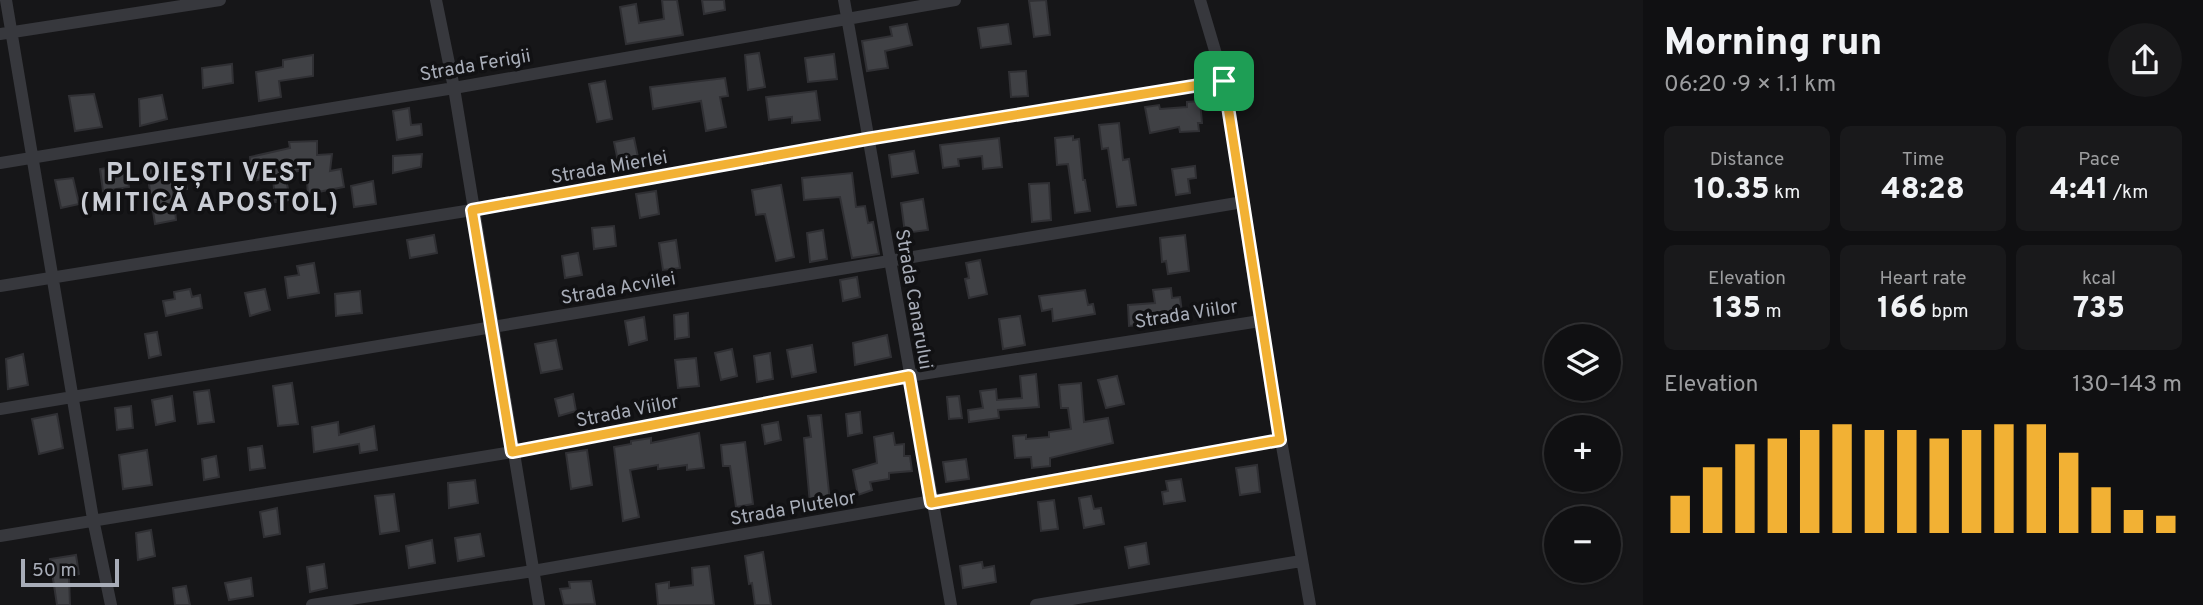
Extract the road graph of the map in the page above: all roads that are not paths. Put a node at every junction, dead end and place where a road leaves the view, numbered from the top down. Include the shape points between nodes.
1 (6, 0) edge
2 (220, 0) edge
3 (436, 0) edge
4 (844, 0) edge
5 (955, 0) edge
6 (1200, 0) edge
7 (847, 18) junction
8 (6, 33) edge
9 (1224, 81) junction
10 (454, 88) junction
11 (867, 139) junction
12 (31, 157) junction
13 (0, 163) edge
14 (1243, 202) junction
15 (472, 210) junction
16 (888, 260) junction
17 (54, 276) junction
18 (0, 286) edge
19 (1260, 321) junction
20 (493, 328) junction
21 (909, 376) junction
22 (73, 396) junction
23 (0, 409) edge
24 (1280, 440) junction
25 (512, 452) junction
26 (931, 503) junction
27 (93, 519) junction
28 (0, 536) edge
29 (1301, 561) junction
30 (533, 571) junction
31 (111, 605) edge
32 (312, 605) edge
33 (539, 605) edge
34 (951, 605) edge
35 (1037, 605) edge
36 (1310, 605) edge

1 - 8 street
2 - 8 street
3 - 10 street
4 - 7 street, Strada Canarului
5 - 7 street, Strada Ferigii
6 - 9 street
7 - 10 street, Strada Ferigii
7 - 11 street, Strada Canarului
8 - 12 street
9 - 11 street, Strada Mierlei
9 - 14 street
10 - 12 street, Strada Ferigii
10 - 15 street
11 - 15 street, Strada Mierlei
11 - 16 street, Strada Canarului
12 - 13 street, Strada Ferigii
12 - 17 street
14 - 16 street, Strada Acvilei
14 - 19 street
15 - 17 street, Strada Mierlei
15 - 20 street
16 - 20 street, Strada Acvilei
16 - 21 street, Strada Canarului
17 - 18 street, Strada Mierlei
17 - 22 street
19 - 21 street, Strada Viilor
19 - 24 street
20 - 22 street, Strada Acvilei
20 - 25 street
21 - 25 street, Strada Viilor
21 - 26 street, Strada Canarului
22 - 23 street, Strada Acvilei
22 - 27 street
24 - 26 street, Strada Plutelor
24 - 29 street
25 - 27 street, Strada Viilor
25 - 30 street
26 - 30 street, Strada Plutelor
26 - 34 street, Strada Canarului
27 - 28 street, Strada Viilor
27 - 31 street
29 - 35 street
29 - 36 street
30 - 32 street, Strada Plutelor
30 - 33 street

